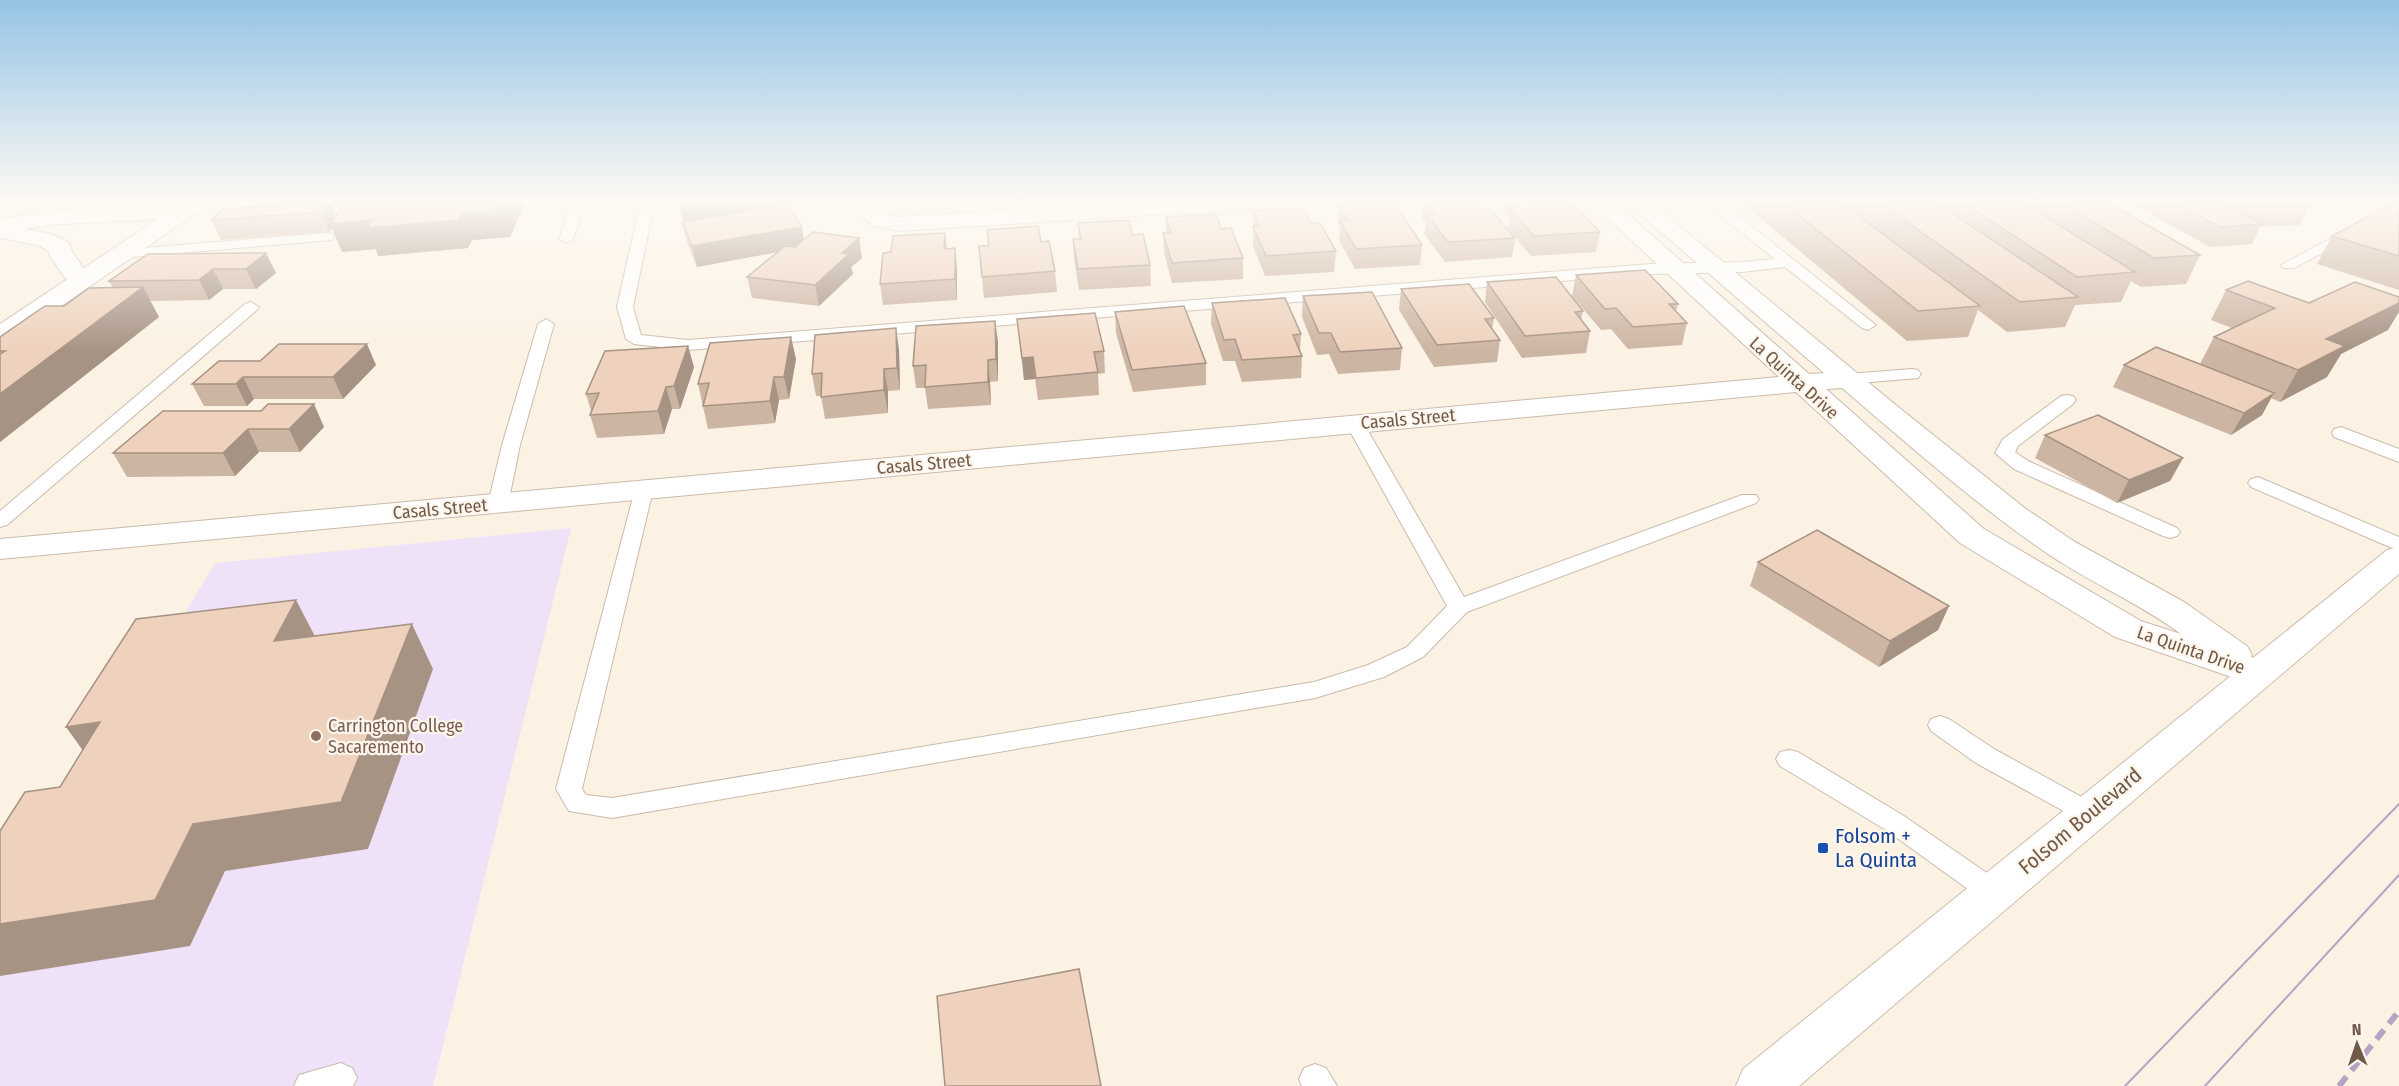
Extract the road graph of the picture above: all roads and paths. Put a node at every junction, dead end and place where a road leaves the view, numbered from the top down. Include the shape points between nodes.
1 (61, 251) edge
2 (126, 251) edge
3 (170, 251) edge
4 (637, 251) edge
5 (1654, 251) edge
6 (1696, 251) edge
7 (1775, 251) edge
8 (2316, 251) edge
9 (120, 255) junction
10 (1789, 262) junction
11 (2289, 265) dead end
12 (1717, 268) junction
13 (1674, 269) junction
14 (81, 281) junction
15 (251, 308) dead end
16 (546, 324) dead end
17 (1868, 325) dead end
18 (0, 336) edge
19 (1912, 374) dead end
20 (1848, 379) junction
21 (1801, 383) junction
22 (2067, 400) dead end
23 (1355, 424) junction
24 (2341, 433) dead end
25 (2399, 456) edge
26 (2258, 483) dead end
27 (643, 490) junction
28 (1749, 499) dead end
29 (498, 504) junction
30 (0, 520) edge
31 (2170, 532) dead end
32 (2399, 545) edge
33 (0, 549) edge
34 (2399, 557) edge
35 (1459, 607) junction
36 (2259, 674) junction
37 (1940, 725) dead end
38 (1789, 759) dead end
39 (2089, 813) junction
40 (1993, 892) junction
41 (341, 1078) dead end
42 (310, 1086) edge
43 (1761, 1086) edge

1 - 14 street
2 - 9 street
3 - 9 lane
4 - 13 lane via 625,307 634,339 688,345
5 - 13 street, La Quinta Drive
6 - 12 street, La Quinta Drive
7 - 10 lane
8 - 11 lane
9 - 14 street
10 - 12 lane
10 - 17 lane
12 - 13 lane
12 - 20 street, La Quinta Drive
13 - 21 street, La Quinta Drive
14 - 18 street
15 - 30 lane
16 - 29 lane
19 - 20 lane
20 - 21 street, Casals Street
20 - 36 street, La Quinta Drive via 2016,516 2063,549 2172,610
21 - 23 street, Casals Street
21 - 36 street, La Quinta Drive via 1972,536 2018,566 2128,629
22 - 31 lane via 2010,443 2005,453 2021,465
23 - 27 street, Casals Street
23 - 35 lane
24 - 25 lane
26 - 32 lane
27 - 29 street, Casals Street
27 - 35 lane via 569,789 578,804 612,808 1315,690 1415,652
28 - 35 lane
29 - 33 street, Casals Street
34 - 36 street, Folsom Boulevard
36 - 39 street, Folsom Boulevard
37 - 39 lane via 1985,756
38 - 40 lane via 1895,823
39 - 40 street, Folsom Boulevard
40 - 43 street, Folsom Boulevard
41 - 42 lane

